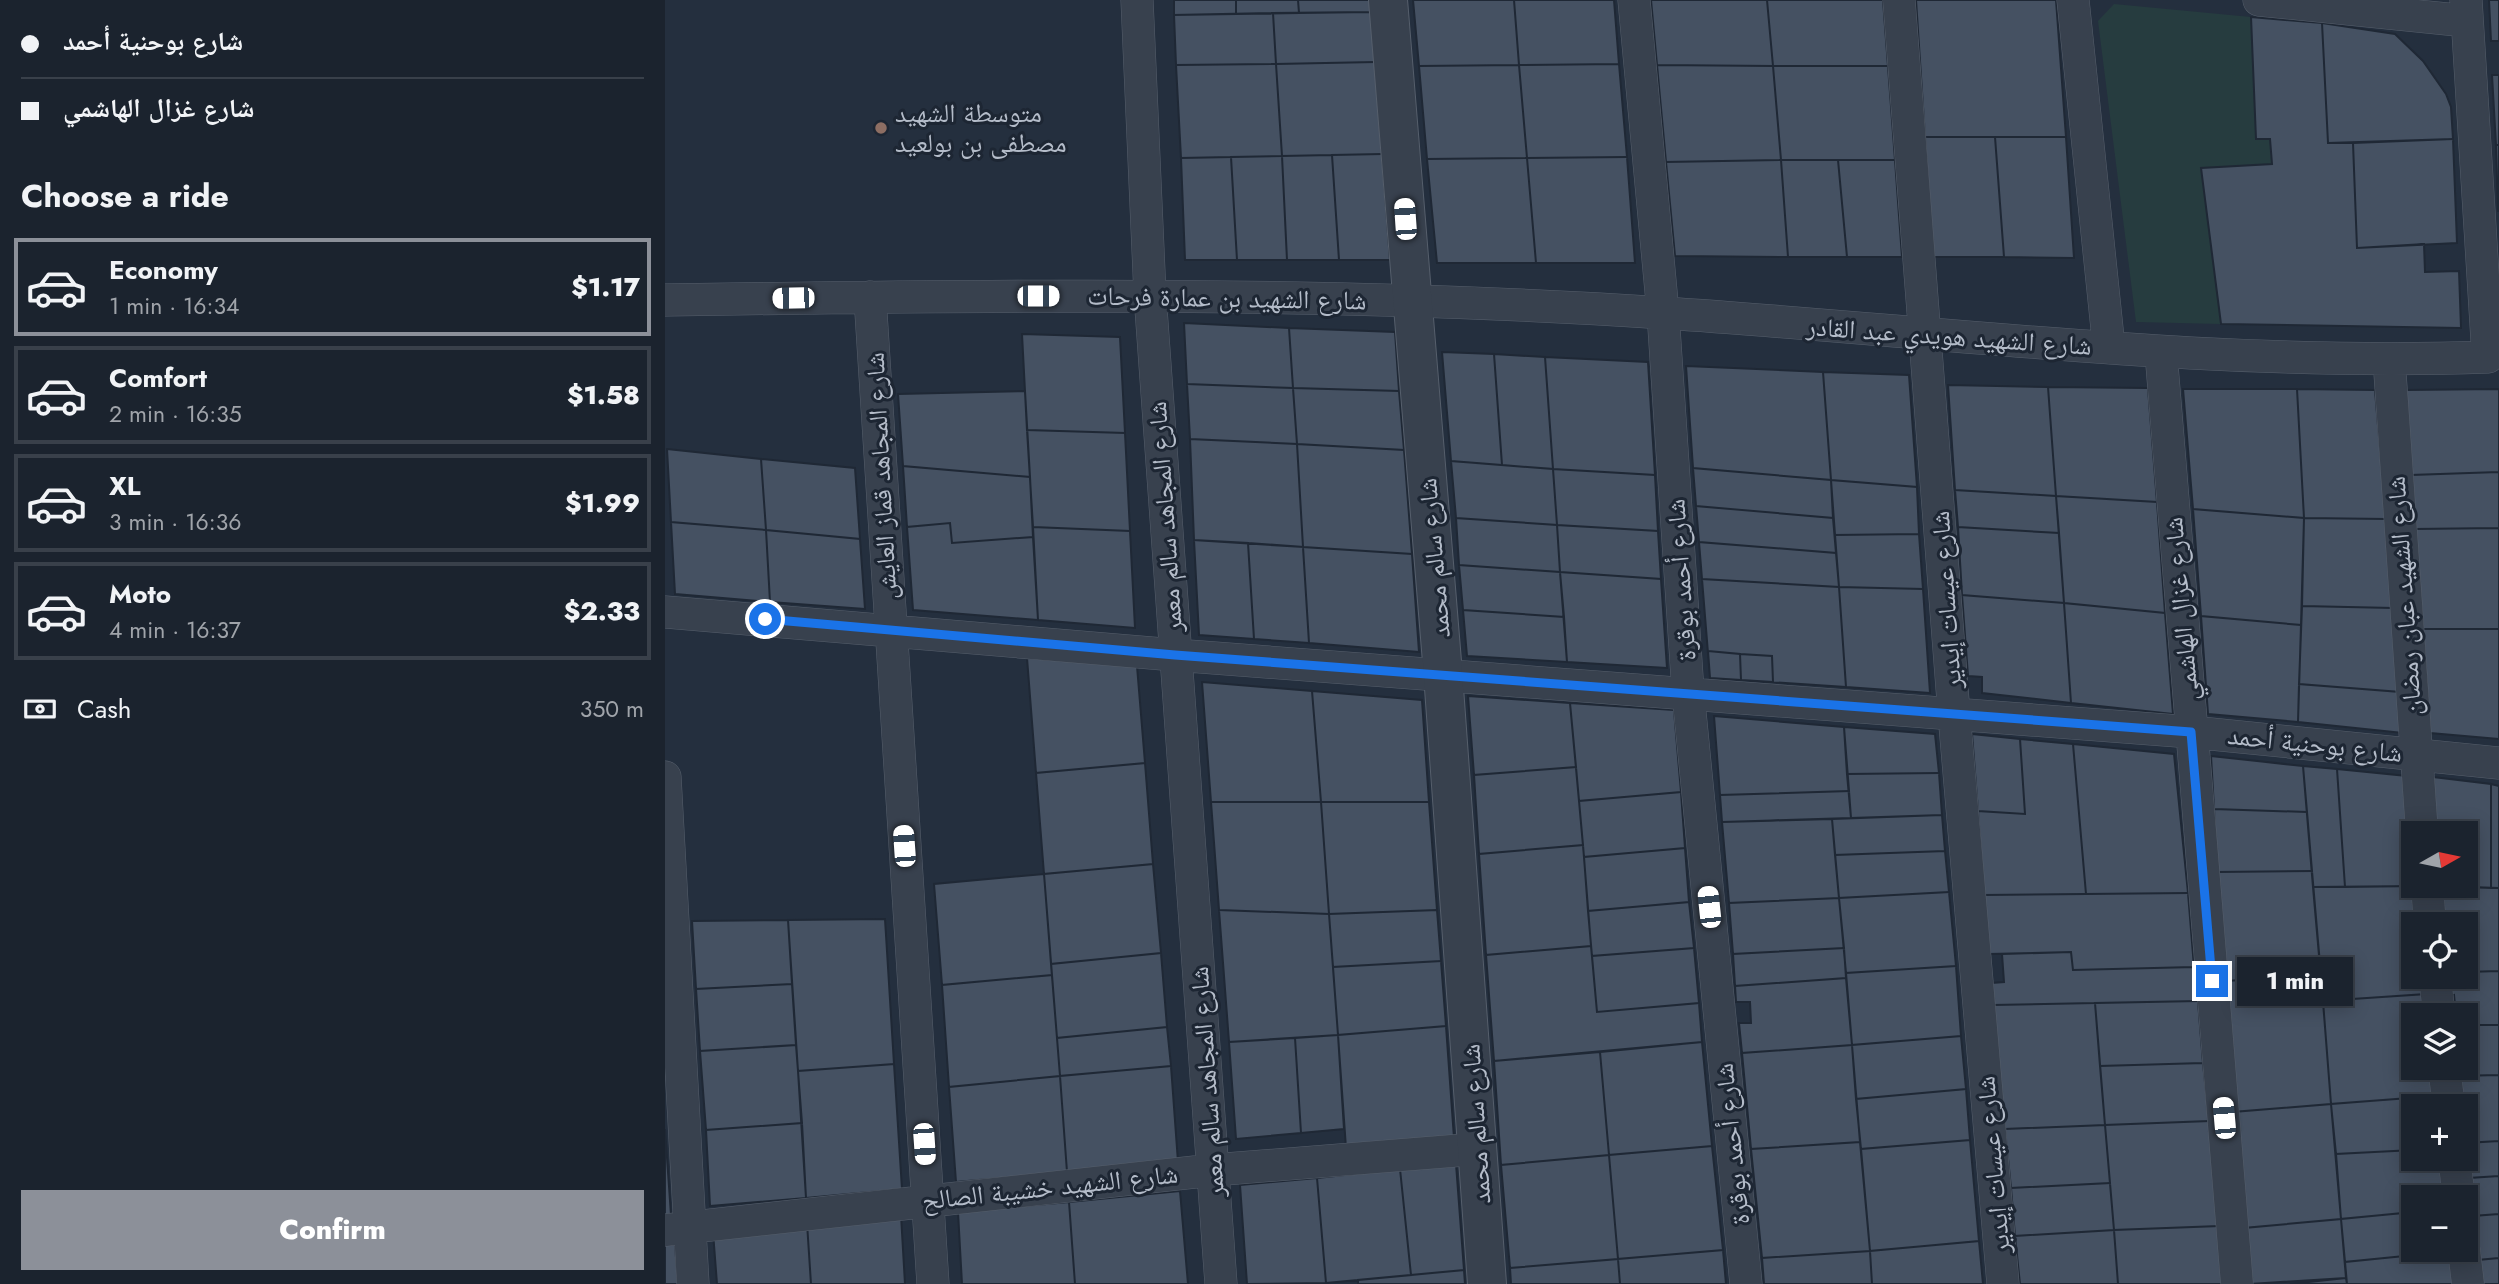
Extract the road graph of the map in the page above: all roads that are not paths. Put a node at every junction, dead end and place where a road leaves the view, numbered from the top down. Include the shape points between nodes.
1 (1137, 0) edge
2 (1388, 0) edge
3 (1634, 0) edge
4 (1899, 0) edge
5 (2073, 0) edge
6 (2259, 0) edge
7 (2467, 10) edge
8 (2485, 58) edge
9 (2491, 279) edge
10 (1150, 295) junction
11 (870, 297) junction
12 (665, 300) edge
13 (1411, 302) junction
14 (1663, 313) junction
15 (1926, 335) junction
16 (2109, 348) junction
17 (2161, 352) junction
18 (2389, 359) junction
19 (665, 612) edge
20 (890, 629) junction
21 (1175, 655) junction
22 (1444, 674) junction
23 (1688, 692) junction
24 (1954, 713) junction
25 (2191, 732) junction
26 (2414, 754) junction
27 (2499, 763) edge
28 (665, 777) edge
29 (2421, 821) edge
30 (673, 1026) edge
31 (1477, 1149) junction
32 (1213, 1170) junction
33 (928, 1199) junction
34 (677, 1229) edge
35 (2465, 1262) edge
36 (693, 1284) edge
37 (933, 1284) edge
38 (1221, 1284) edge
39 (1487, 1284) edge
40 (1746, 1284) edge
41 (2003, 1284) edge
42 (2237, 1284) edge
43 (2468, 1284) edge

1 - 10 street, شارع المجاهد سالم معمر
2 - 13 street, شارع سالم محمد
3 - 14 street, شارع أحمد بوقرة
4 - 15 street, شارع عيسات إيدير
5 - 16 street
6 - 7 street
7 - 8 street
8 - 9 street
9 - 18 street, شارع الشهيد هويدي عبد القادر via 2488,357
10 - 11 street, شارع الشهيد بن عمارة فرحات
10 - 13 street, شارع الشهيد بن عمارة فرحات
10 - 21 street, شارع المجاهد سالم معمر
11 - 12 street, شارع الشهيد بن عمارة فرحات
11 - 20 street, شارع المجاهد قماز العايش
13 - 14 street, شارع الشهيد هويدي عبد القادر
13 - 22 street, شارع سالم محمد
14 - 15 street, شارع الشهيد هويدي عبد القادر
14 - 23 street, شارع أحمد بوقرة
15 - 16 street, شارع الشهيد هويدي عبد القادر
15 - 24 street, شارع عيسات إيدير
16 - 17 street, شارع الشهيد هويدي عبد القادر
17 - 18 street, شارع الشهيد هويدي عبد القادر
17 - 25 street, شارع غزال الهاشمي
18 - 26 street, شارع الشهيد عبان رمضان
19 - 20 street, شارع بوحنية أحمد
20 - 21 street, شارع بوحنية أحمد
20 - 33 street, شارع المجاهد قماز العايش
21 - 22 street, شارع بوحنية أحمد
21 - 32 street, شارع المجاهد سالم معمر
22 - 23 street, شارع بوحنية أحمد
22 - 31 street, شارع سالم محمد
23 - 24 street, شارع بوحنية أحمد
23 - 40 street, شارع أحمد بوقرة
24 - 25 street, شارع بوحنية أحمد
24 - 41 street, شارع عيسات إيدير
25 - 26 street, شارع بوحنية أحمد
25 - 42 street, شارع غزال الهاشمي
26 - 27 street, شارع بوحنية أحمد
26 - 29 street, شارع الشهيد عبان رمضان
28 - 30 street
30 - 34 street
31 - 32 street, شارع الشهيد خشيبة الصالح
31 - 39 street, شارع سالم محمد
32 - 33 street, شارع الشهيد خشيبة الصالح
32 - 38 street, شارع المجاهد سالم معمر
33 - 34 street, شارع الشهيد خشيبة الصالح
33 - 37 street, شارع المجاهد قماز العايش
34 - 36 street
35 - 43 street

